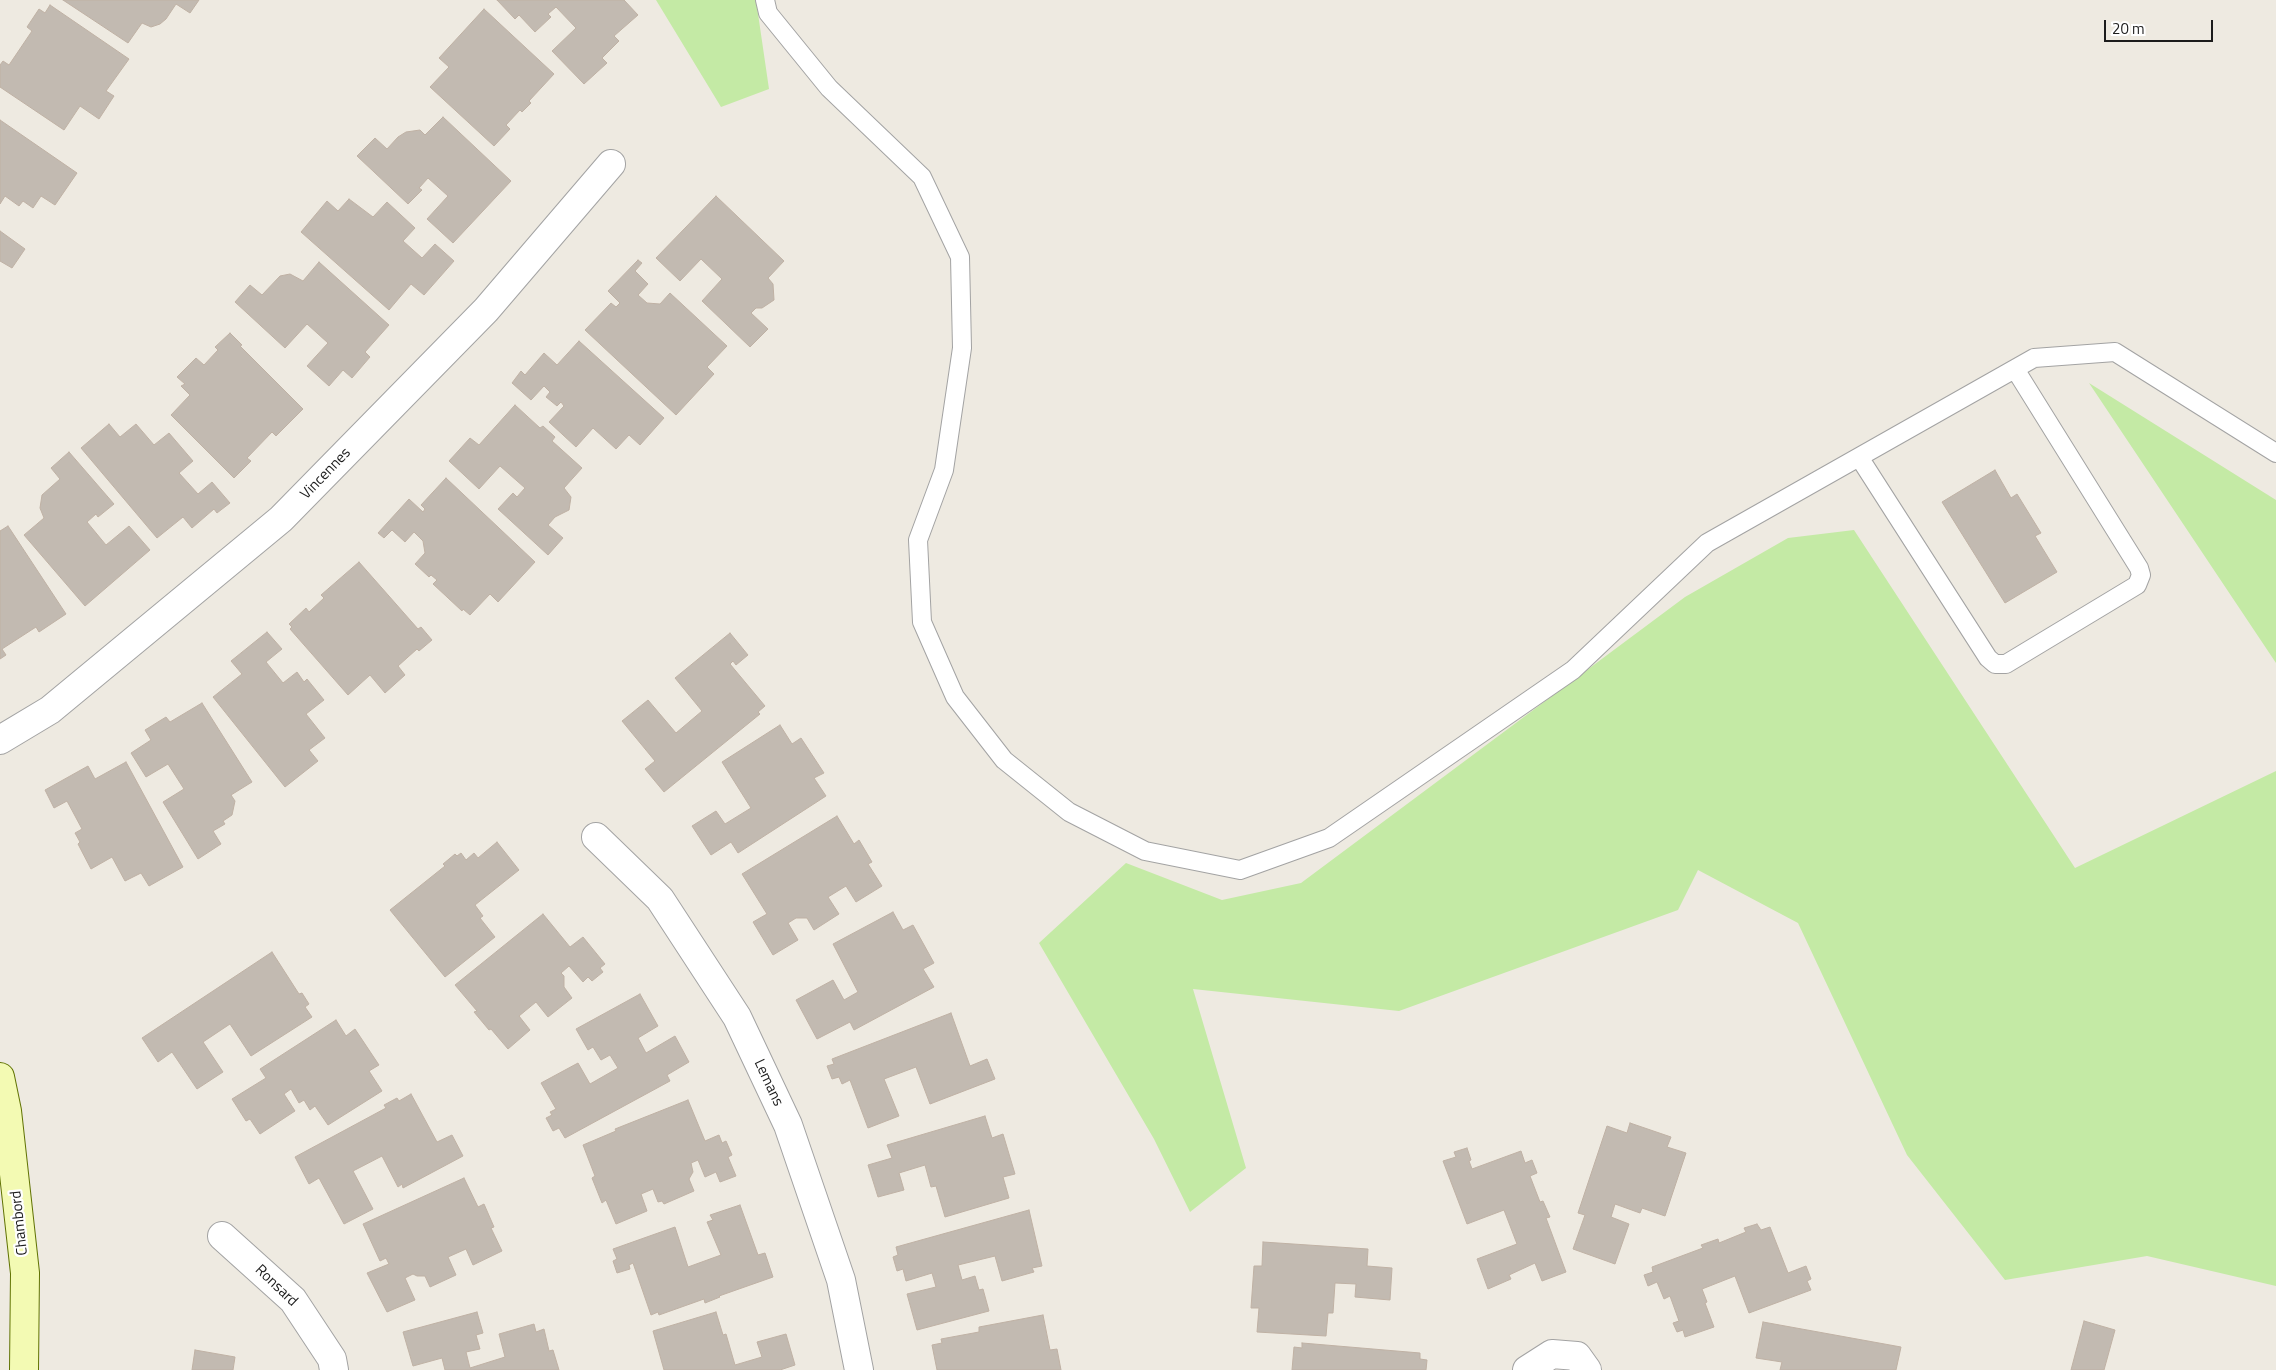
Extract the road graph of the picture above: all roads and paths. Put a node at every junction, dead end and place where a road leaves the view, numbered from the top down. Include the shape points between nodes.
1 (765, 0) edge
2 (610, 164) dead end
3 (2015, 369) junction
4 (2276, 453) edge
5 (1859, 457) junction
6 (0, 740) edge
7 (596, 837) dead end
8 (0, 1076) edge
9 (222, 1236) dead end
10 (24, 1370) edge
11 (334, 1370) edge
12 (859, 1370) edge
13 (1527, 1370) edge
14 (1587, 1370) edge

1 - 5 lane via 768,13 829,88 922,177 960,257 962,348 944,470 918,540 922,622 955,697 1004,760 1069,812 1145,851 1240,870 1329,838 1574,670 1707,543
2 - 6 street, Vincennes via 486,310 281,519 50,710
3 - 4 lane via 2034,358 2115,352
3 - 5 lane
3 - 5 lane via 2141,575 2137,585 2006,664 1996,664 1988,658
7 - 12 street, Lemans via 660,899 737,1017 791,1134 841,1280
8 - 10 street, Chambord via 7,1111 25,1272
9 - 11 street, Ronsard via 293,1300 332,1359
13 - 14 street via 1552,1354 1577,1356

